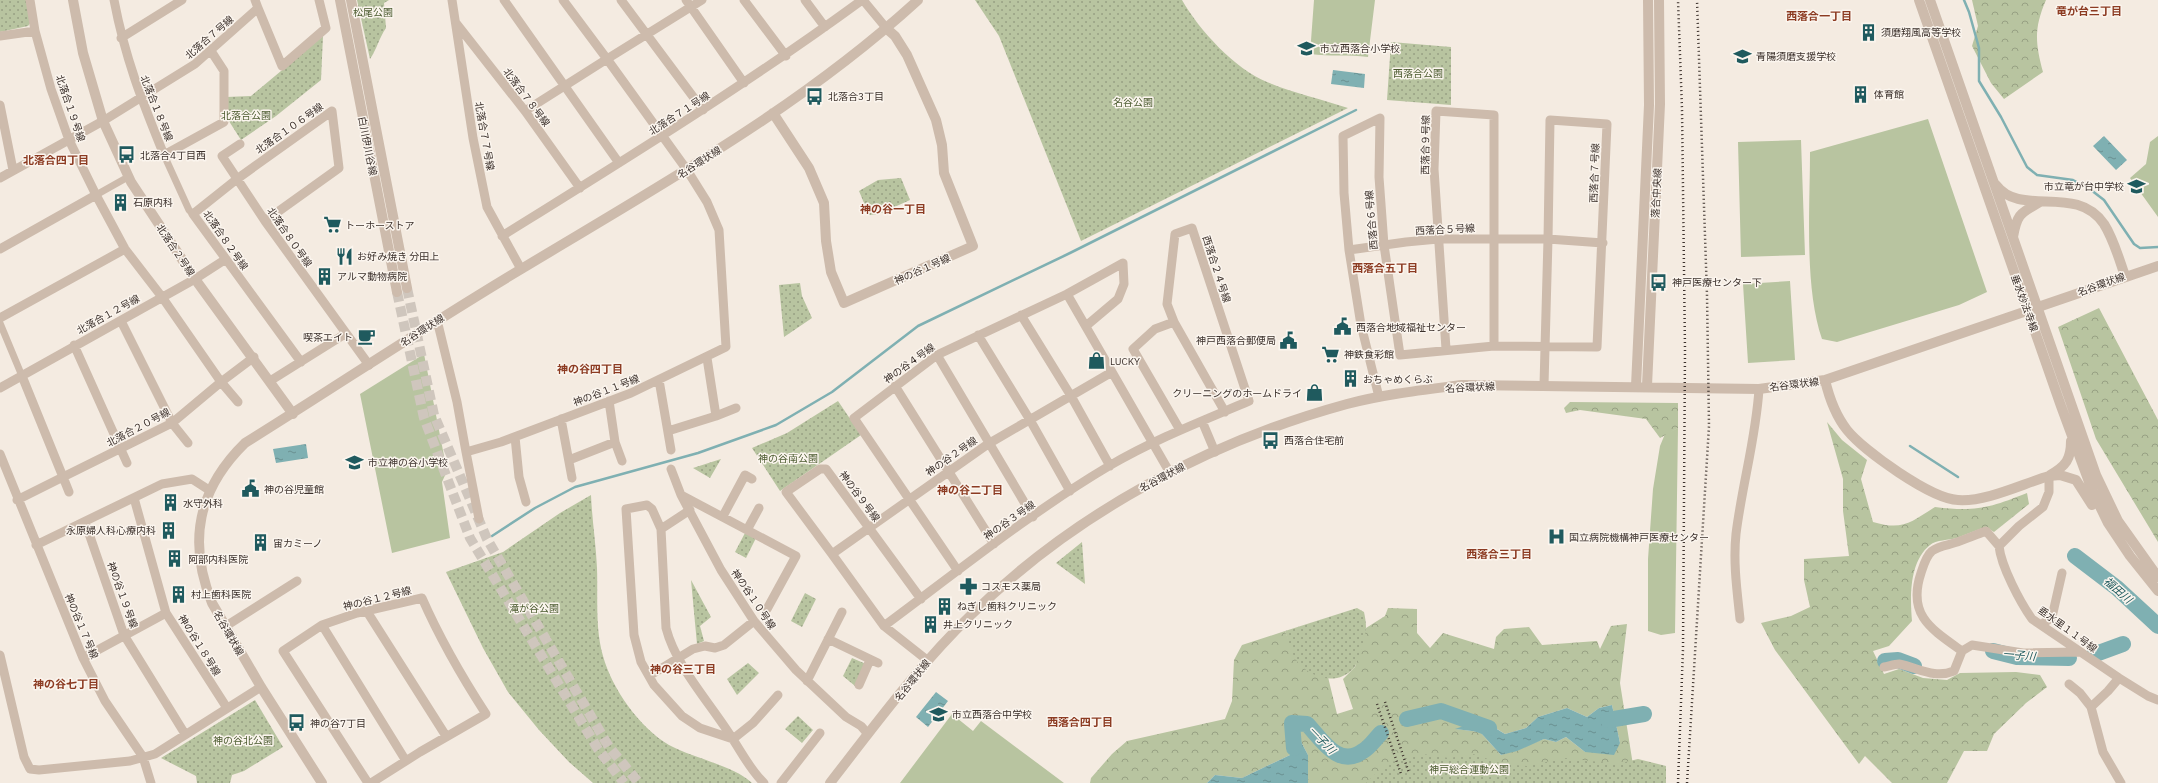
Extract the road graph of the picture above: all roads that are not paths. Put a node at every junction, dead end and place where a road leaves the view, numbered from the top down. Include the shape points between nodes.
1 (30, 0) edge
2 (73, 0) edge
3 (114, 0) edge
4 (182, 0) edge
5 (319, 0) edge
6 (340, 0) edge
7 (351, 0) edge
8 (452, 0) edge
9 (504, 0) edge
10 (563, 0) edge
11 (621, 0) edge
12 (702, 0) edge
13 (744, 0) edge
14 (805, 0) edge
15 (862, 0) edge
16 (918, 0) edge
17 (1648, 0) edge
18 (1659, 0) edge
19 (1919, 0) edge
20 (1930, 0) edge
21 (256, 4) edge
22 (689, 4) edge
23 (455, 22) junction
24 (825, 27) junction
25 (887, 29) junction
26 (35, 31) junction
27 (646, 35) junction
28 (0, 36) edge
29 (121, 38) junction
30 (211, 51) junction
31 (786, 56) junction
32 (606, 59) junction
33 (744, 83) junction
34 (566, 86) junction
35 (140, 98) junction
36 (0, 105) edge
37 (525, 110) junction
38 (702, 110) junction
39 (773, 113) junction
40 (103, 121) junction
41 (663, 136) junction
42 (69, 140) junction
43 (240, 144) dead end
44 (164, 155) junction
45 (619, 163) junction
46 (13, 170) junction
47 (687, 170) junction
48 (128, 177) junction
49 (0, 178) edge
50 (236, 179) junction
51 (1992, 179) junction
52 (580, 188) junction
53 (96, 195) junction
54 (2041, 202) junction
55 (193, 214) junction
56 (265, 221) junction
57 (502, 236) junction
58 (1494, 238) junction
59 (1438, 239) junction
60 (1548, 239) junction
61 (2013, 239) junction
62 (1603, 243) junction
63 (1384, 245) junction
64 (0, 249) edge
65 (125, 249) junction
66 (1349, 250) junction
67 (226, 259) junction
68 (2158, 266) edge
69 (521, 269) junction
70 (2125, 276) junction
71 (196, 278) junction
72 (407, 288) tunnel mouth
73 (396, 292) tunnel mouth
74 (1067, 294) junction
75 (162, 297) junction
76 (1021, 315) junction
77 (0, 318) edge
78 (437, 320) junction
79 (121, 321) junction
80 (1174, 322) junction
81 (0, 324) edge
82 (1086, 326) junction
83 (345, 334) junction
84 (978, 335) junction
85 (74, 345) junction
86 (1494, 346) junction
87 (1544, 346) junction
88 (1446, 349) junction
89 (936, 355) junction
90 (254, 358) junction
91 (707, 358) junction
92 (301, 362) junction
93 (369, 365) junction
94 (1112, 372) junction
95 (22, 376) junction
96 (660, 380) junction
97 (1825, 380) junction
98 (270, 381) junction
99 (220, 382) junction
100 (1544, 385) junction
101 (895, 386) junction
102 (1636, 386) junction
103 (1648, 386) junction
104 (0, 388) edge
105 (1759, 389) junction
106 (1071, 396) junction
107 (1379, 397) junction
108 (609, 401) junction
109 (238, 402) dead end
110 (736, 408) dead end
111 (1225, 412) junction
112 (292, 414) junction
113 (716, 416) junction
114 (561, 419) junction
115 (1030, 420) junction
116 (1202, 421) junction
117 (172, 423) junction
118 (1180, 430) junction
119 (668, 431) junction
120 (2071, 435) junction
121 (515, 437) junction
122 (615, 442) junction
123 (1153, 442) junction
124 (188, 443) dead end
125 (988, 444) junction
126 (120, 449) junction
127 (671, 450) dead end
128 (466, 452) junction
129 (1215, 452) junction
130 (0, 454) edge
131 (569, 460) junction
132 (622, 460) dead end
133 (127, 463) dead end
134 (1110, 466) junction
135 (671, 469) dead end
136 (948, 471) junction
137 (1170, 473) junction
138 (4, 474) edge
139 (2049, 476) junction
140 (63, 477) junction
141 (572, 478) dead end
142 (752, 479) dead end
143 (209, 490) junction
144 (1070, 491) junction
145 (69, 492) dead end
146 (681, 495) junction
147 (134, 498) junction
148 (17, 500) junction
149 (908, 500) junction
150 (526, 502) dead end
151 (759, 508) dead end
152 (690, 510) junction
153 (723, 516) junction
154 (1033, 517) junction
155 (479, 519) dead end
156 (85, 522) junction
157 (2108, 523) junction
158 (869, 528) junction
159 (661, 529) junction
160 (747, 530) junction
161 (994, 544) junction
162 (36, 545) junction
163 (1999, 546) junction
164 (832, 554) junction
165 (958, 571) junction
166 (2062, 573) dead end
167 (2158, 577) edge
168 (297, 581) dead end
169 (2158, 591) edge
170 (921, 599) junction
171 (767, 609) dead end
172 (366, 610) junction
173 (166, 612) junction
174 (842, 612) dead end
175 (1740, 619) dead end
176 (754, 621) junction
177 (322, 625) junction
178 (2041, 625) junction
179 (226, 626) junction
180 (884, 626) junction
181 (124, 635) junction
182 (828, 639) junction
183 (1962, 651) junction
184 (2080, 652) junction
185 (0, 655) edge
186 (83, 658) junction
187 (679, 658) junction
188 (927, 660) junction
189 (1884, 668) dead end
190 (649, 676) junction
191 (2119, 678) junction
192 (807, 681) junction
193 (2069, 684) dead end
194 (859, 686) dead end
195 (261, 687) junction
196 (778, 695) dead end
197 (2158, 700) edge
198 (2091, 707) junction
199 (227, 708) junction
200 (820, 733) dead end
201 (185, 734) junction
202 (868, 734) junction
203 (446, 736) junction
204 (733, 738) junction
205 (143, 757) junction
206 (406, 761) junction
207 (151, 783) edge
208 (322, 783) edge
209 (370, 783) edge
210 (764, 783) edge
211 (781, 783) edge
212 (830, 783) edge
213 (2121, 783) edge

1 - 26 street, 北落合１９号線
2 - 40 street, 北落合２号線 via 83,53
3 - 29 street, 北落合１８号線
4 - 29 street
5 - 21 street via 326,28 282,66
6 - 73 street, 白川伊川谷線
7 - 72 street, 白川伊川谷線
8 - 23 street, 北落合７７号線
9 - 34 street
10 - 32 street
11 - 27 street
12 - 22 street
13 - 31 street
14 - 24 street
15 - 24 street, 北落合７１号線
15 - 25 street
16 - 25 street, 名谷環状線
17 - 102 street, 落合中央線 via 1649,105
18 - 103 street, 落合中央線 via 1660,104
19 - 120 street, 垂水妙法寺線
20 - 51 street, 垂水妙法寺線
21 - 30 street, 北落合７号線
22 - 27 street
22 - 33 street
23 - 37 street, 北落合７８号線
23 - 57 street, 北落合７７号線 via 473,138 487,207
24 - 31 street, 北落合７１号線
25 - 39 street, 名谷環状線
25 - 39 street, 神の谷１号線 via 895,36 907,55 936,120 942,145 944,174 973,246 844,304 831,272 824,203 809,168
26 - 28 street
26 - 42 street, 北落合１９号線
27 - 32 street
27 - 38 street
29 - 35 street, 北落合１８号線
30 - 35 street, 北落合７号線 via 195,64
30 - 44 street, 北落合１８号線 via 224,71 224,122
31 - 33 street, 北落合７１号線
32 - 34 street
32 - 41 street
33 - 38 street, 北落合７１号線
34 - 37 street
34 - 45 street
35 - 40 street, 北落合７号線
35 - 44 street, 北落合１８号線
36 - 46 street
37 - 52 street, 北落合７８号線
38 - 41 street, 北落合７１号線
39 - 47 street, 名谷環状線
40 - 42 street, 北落合７号線
40 - 48 street, 北落合２号線
41 - 45 street, 北落合７１号線
41 - 47 street
42 - 46 street, 北落合７号線
42 - 53 street, 北落合１９号線
43 - 50 street via 222,156
44 - 55 street
45 - 52 street, 北落合７１号線
46 - 49 street, 北落合７号線
47 - 69 street, 名谷環状線
47 - 91 street, 神の谷１１号線 via 713,216 719,230 721,246 726,348
48 - 53 street
48 - 71 street, 北落合２号線
50 - 55 street, 北落合８２号線
50 - 56 street, 北落合８０号線
50 - 56 street, 北落合１０６号線 via 332,111 339,168
51 - 54 street via 2006,195
51 - 61 street, 垂水妙法寺線
52 - 57 street, 北落合７１号線
53 - 64 street
53 - 65 street, 北落合１９号線
54 - 61 street via 2020,213 2015,222
54 - 70 street via 2069,202 2093,214 2103,223 2110,236
55 - 67 street, 北落合８２号線
56 - 83 street, 北落合８０号線
57 - 69 street, 北落合７７号線
58 - 59 street, 西落合５号線
58 - 59 street, 西落合９号線 via 1494,115 1436,110 1434,168
58 - 60 street, 西落合５号線
58 - 86 street, 西落合９号線
59 - 63 street, 西落合５号線
59 - 88 street, 西落合９号線
60 - 62 street, 西落合５号線
60 - 62 street, 西落合７号線 via 1550,120 1607,124
60 - 87 street
61 - 167 street, 垂水妙法寺線 via 2096,475 2118,521
62 - 87 street, 西落合７号線 via 1597,347
63 - 66 street, 西落合５号線
63 - 66 street, 西落合６号線 via 1379,177 1380,118 1343,136
63 - 88 street, 西落合６号線 via 1400,354
65 - 75 street, 北落合１９号線
65 - 77 street
66 - 107 street via 1361,325
67 - 71 street, 北落合１２号線
67 - 92 street, 北落合８２号線
68 - 70 street, 名谷環状線
69 - 78 street, 名谷環状線
70 - 97 street, 名谷環状線
71 - 75 street, 北落合１２号線
71 - 90 street, 北落合２号線
74 - 76 street, 神の谷４号線
74 - 82 street
74 - 82 street, 神の谷４号線 via 1123,263 1124,284 1118,299
75 - 79 street, 北落合１２号線
75 - 99 street
76 - 84 street, 神の谷４号線
76 - 106 street
78 - 93 street, 名谷環状線
78 - 128 street
79 - 85 street, 北落合１２号線
79 - 117 street
80 - 111 street, 西落合２４号線
80 - 111 street, 西落合２４号線 via 1167,304 1175,234 1192,228 1249,402
80 - 118 street via 1155,329 1133,349
81 - 95 street
82 - 94 street
83 - 92 street
83 - 93 street, 北落合８０号線
84 - 89 street, 神の谷４号線
84 - 115 street
85 - 95 street, 北落合１２号線
85 - 126 street
86 - 87 street, 西落合６号線
86 - 88 street, 西落合６号線
87 - 100 street
89 - 101 street, 神の谷４号線
89 - 125 street
90 - 98 street, 北落合２号線
90 - 99 street, 北落合２０号線
91 - 96 street, 神の谷１１号線
91 - 113 street
92 - 98 street
93 - 112 street, 名谷環状線
94 - 106 street, 神の谷２号線
94 - 123 street
95 - 104 street, 北落合１２号線
95 - 140 street
96 - 108 street, 神の谷１１号線
96 - 119 street
97 - 105 street, 名谷環状線
97 - 139 street via 1838,416 1857,440 1899,471 1940,496 1959,500 1977,499
98 - 112 street, 北落合２号線
99 - 109 street
99 - 117 street, 北落合２０号線
100 - 102 street, 名谷環状線
100 - 107 street, 名谷環状線 via 1462,386
101 - 136 street
101 - 149 street, 神の谷４号線 via 854,418
102 - 103 street, 名谷環状線
103 - 105 street, 名谷環状線
105 - 175 street via 1754,440 1736,534 1735,564
106 - 115 street, 神の谷２号線
106 - 134 street
107 - 129 street, 名谷環状線 via 1308,416
108 - 114 street, 神の谷１１号線
108 - 122 street
110 - 113 street
111 - 116 street, 西落合２４号線
112 - 143 street, 名谷環状線 via 245,443 229,460
113 - 119 street
114 - 121 street, 神の谷１１号線
114 - 131 street
115 - 125 street, 神の谷２号線
115 - 144 street
116 - 118 street, 西落合２４号線
116 - 129 street
117 - 124 street
117 - 126 street, 北落合２０号線
118 - 123 street, 西落合２４号線
119 - 127 street
120 - 139 street via 2069,460 2066,466
120 - 157 street, 垂水妙法寺線
121 - 128 street, 神の谷１１号線
121 - 150 street via 519,477
122 - 131 street
122 - 132 street
123 - 134 street, 神の谷３号線
123 - 137 street
125 - 136 street, 神の谷２号線
125 - 154 street
126 - 133 street
126 - 140 street, 北落合２０号線
128 - 155 street
129 - 137 street, 名谷環状線
130 - 138 street
131 - 141 street
134 - 144 street, 神の谷３号線
135 - 146 street, 神の谷１０号線
136 - 149 street, 神の谷２号線
136 - 161 street
137 - 188 street, 名谷環状線 via 1135,491 1065,536 991,596
138 - 148 street
139 - 157 street via 2060,475 2076,480 2096,511
139 - 163 street via 2049,492 2043,507
140 - 145 street
140 - 148 street, 北落合２０号線
142 - 153 street via 745,475
143 - 147 street via 192,479 179,480 162,484
143 - 179 street, 名谷環状線 via 201,518 198,553 207,590
144 - 154 street, 神の谷３号線
146 - 152 street, 神の谷１０号線
146 - 153 street
147 - 156 street
147 - 173 street, 神の谷１８号線
148 - 162 street
149 - 158 street, 神の谷２号線
149 - 165 street, 神の谷４号線
151 - 160 street
152 - 159 street
152 - 176 street, 神の谷１０号線 via 721,570
153 - 160 street
154 - 161 street, 神の谷３号線
156 - 162 street
156 - 181 street, 神の谷１９号線
157 - 169 street, 垂水妙法寺線
158 - 164 street, 神の谷２号線
158 - 164 street, 神の谷９号線 via 826,469 820,469 786,492
158 - 170 street, 神の谷９号線
159 - 187 street via 666,628
159 - 190 street via 652,509 647,505 626,509 634,636 641,662
160 - 171 street via 796,556
161 - 165 street, 神の谷３号線
162 - 186 street, 神の谷１７号線
163 - 178 street, 垂水里１１号線 via 2003,565 2023,606 2032,619
163 - 183 street via 1986,531 1960,542 1938,547 1930,553 1916,585 1917,609 1928,624
164 - 180 street
165 - 170 street, 神の谷３号線
166 - 178 street via 2052,617
168 - 179 street
170 - 180 street, 神の谷３号線
172 - 177 street, 神の谷１２号線
172 - 203 street
172 - 203 street, 神の谷１２号線 via 422,598 460,675 486,714
173 - 181 street
173 - 199 street, 神の谷１８号線
174 - 182 street
176 - 187 street via 724,645 693,649
176 - 192 street, 神の谷１０号線
177 - 206 street
177 - 209 street, 神の谷１２号線 via 284,651
178 - 184 street, 垂水里１１号線
179 - 195 street, 名谷環状線
180 - 188 street
181 - 186 street
181 - 201 street, 神の谷１９号線
182 - 192 street
182 - 194 street via 874,662
183 - 184 street via 1972,645 2023,653
183 - 189 street via 1954,671 1945,675 1930,674 1898,664
184 - 191 street, 垂水里１１号線
185 - 205 street via 24,757 30,769 114,763
186 - 205 street, 神の谷１７号線 via 105,701
187 - 190 street
187 - 204 street
188 - 202 street, 名谷環状線
190 - 204 street via 682,716 700,728
191 - 197 street, 垂水里１１号線
191 - 198 street
192 - 202 street, 神の谷１０号線
193 - 198 street
195 - 199 street
195 - 208 street, 名谷環状線
196 - 204 street via 753,723
198 - 213 street via 2103,752
199 - 201 street
200 - 211 street
201 - 205 street via 155,754
202 - 212 street, 名谷環状線
203 - 206 street, 神の谷１２号線
204 - 210 street via 758,778
205 - 207 street, 神の谷１７号線
206 - 209 street, 神の谷１２号線

